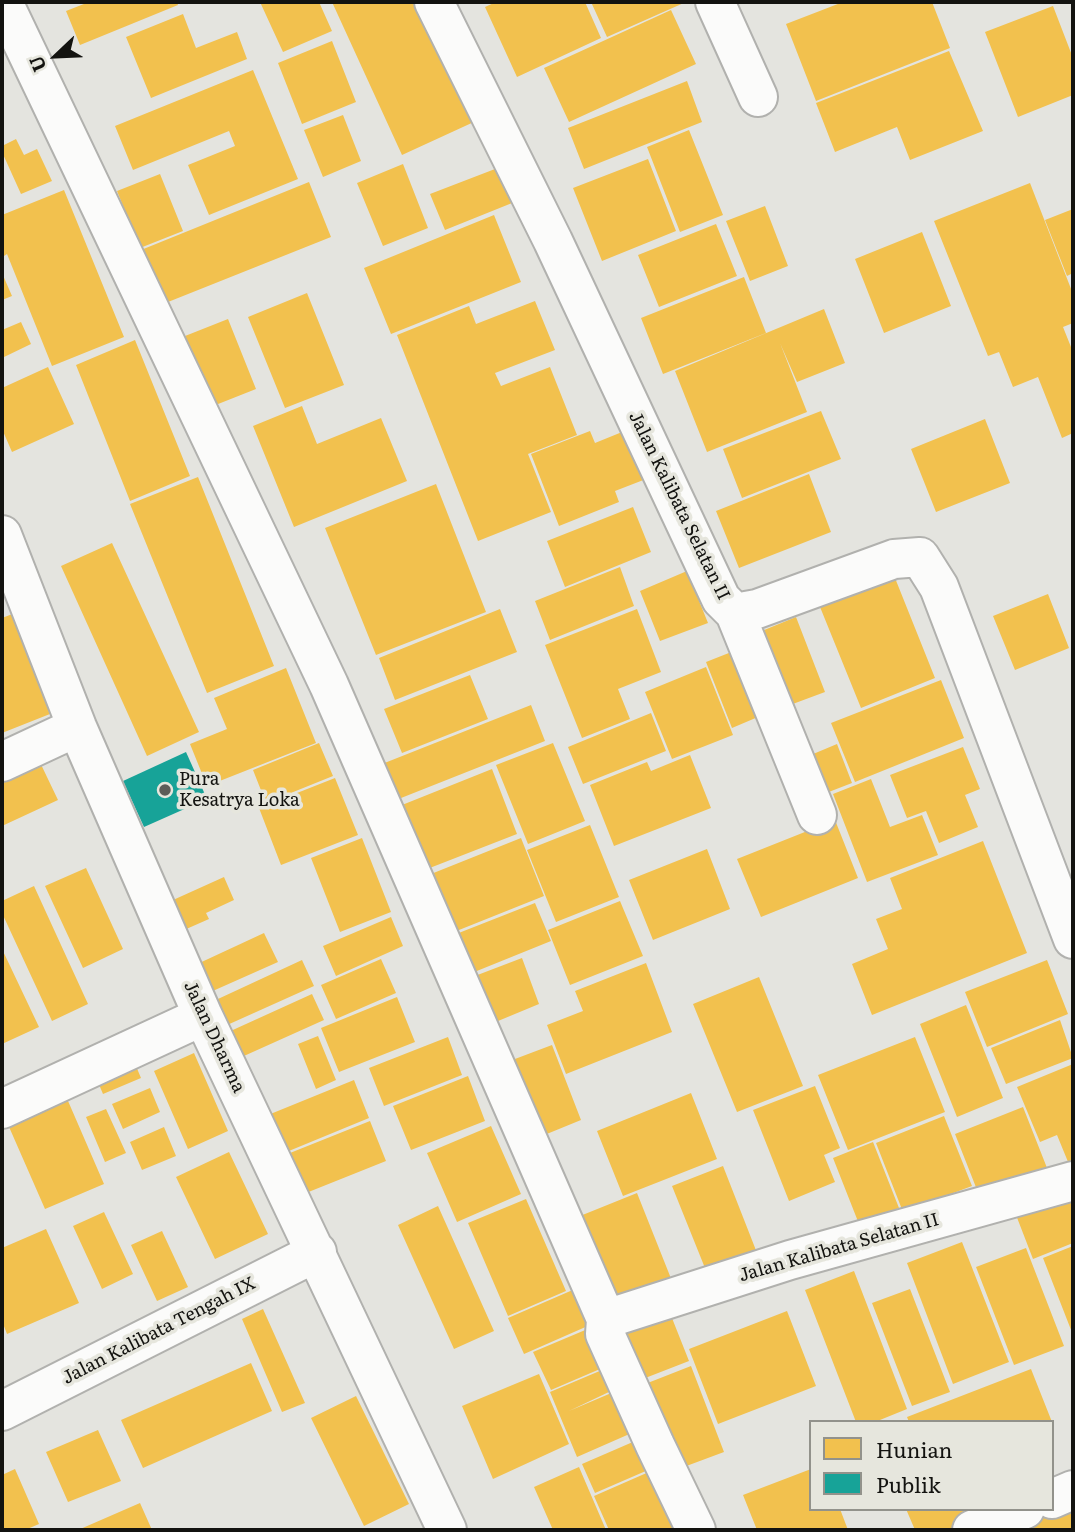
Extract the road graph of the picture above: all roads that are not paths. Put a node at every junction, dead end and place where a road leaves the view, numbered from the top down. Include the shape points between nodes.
1 (3, 2) edge
2 (435, 2) edge
3 (715, 2) edge
4 (758, 97) dead end
5 (2, 535) edge
6 (734, 613) junction
7 (77, 727) junction
8 (2, 762) edge
9 (817, 815) dead end
10 (1073, 939) edge
11 (202, 1016) junction
12 (2, 1109) edge
13 (1073, 1181) edge
14 (317, 1252) junction
15 (606, 1319) junction
16 (2, 1411) edge
17 (1073, 1490) edge
18 (1054, 1498) edge
19 (1020, 1511) edge
20 (435, 1526) edge
21 (696, 1530) edge
22 (972, 1530) edge

1 - 15 street via 329,685
2 - 6 street, Jalan Kalibata Selatan II via 721,599
3 - 4 street
5 - 7 street, Jalan Dharma
6 - 9 street
6 - 10 street, Jalan Kalibata Selatan II via 894,559 919,557 939,587
7 - 8 street
7 - 11 street, Jalan Dharma
11 - 12 street
11 - 14 street, Jalan Dharma
13 - 15 street, Jalan Kalibata Selatan II via 803,1257
14 - 16 street, Jalan Kalibata Tengah IX
14 - 20 street, Jalan Dharma
15 - 21 street via 606,1334
17 - 18 street
19 - 22 street

